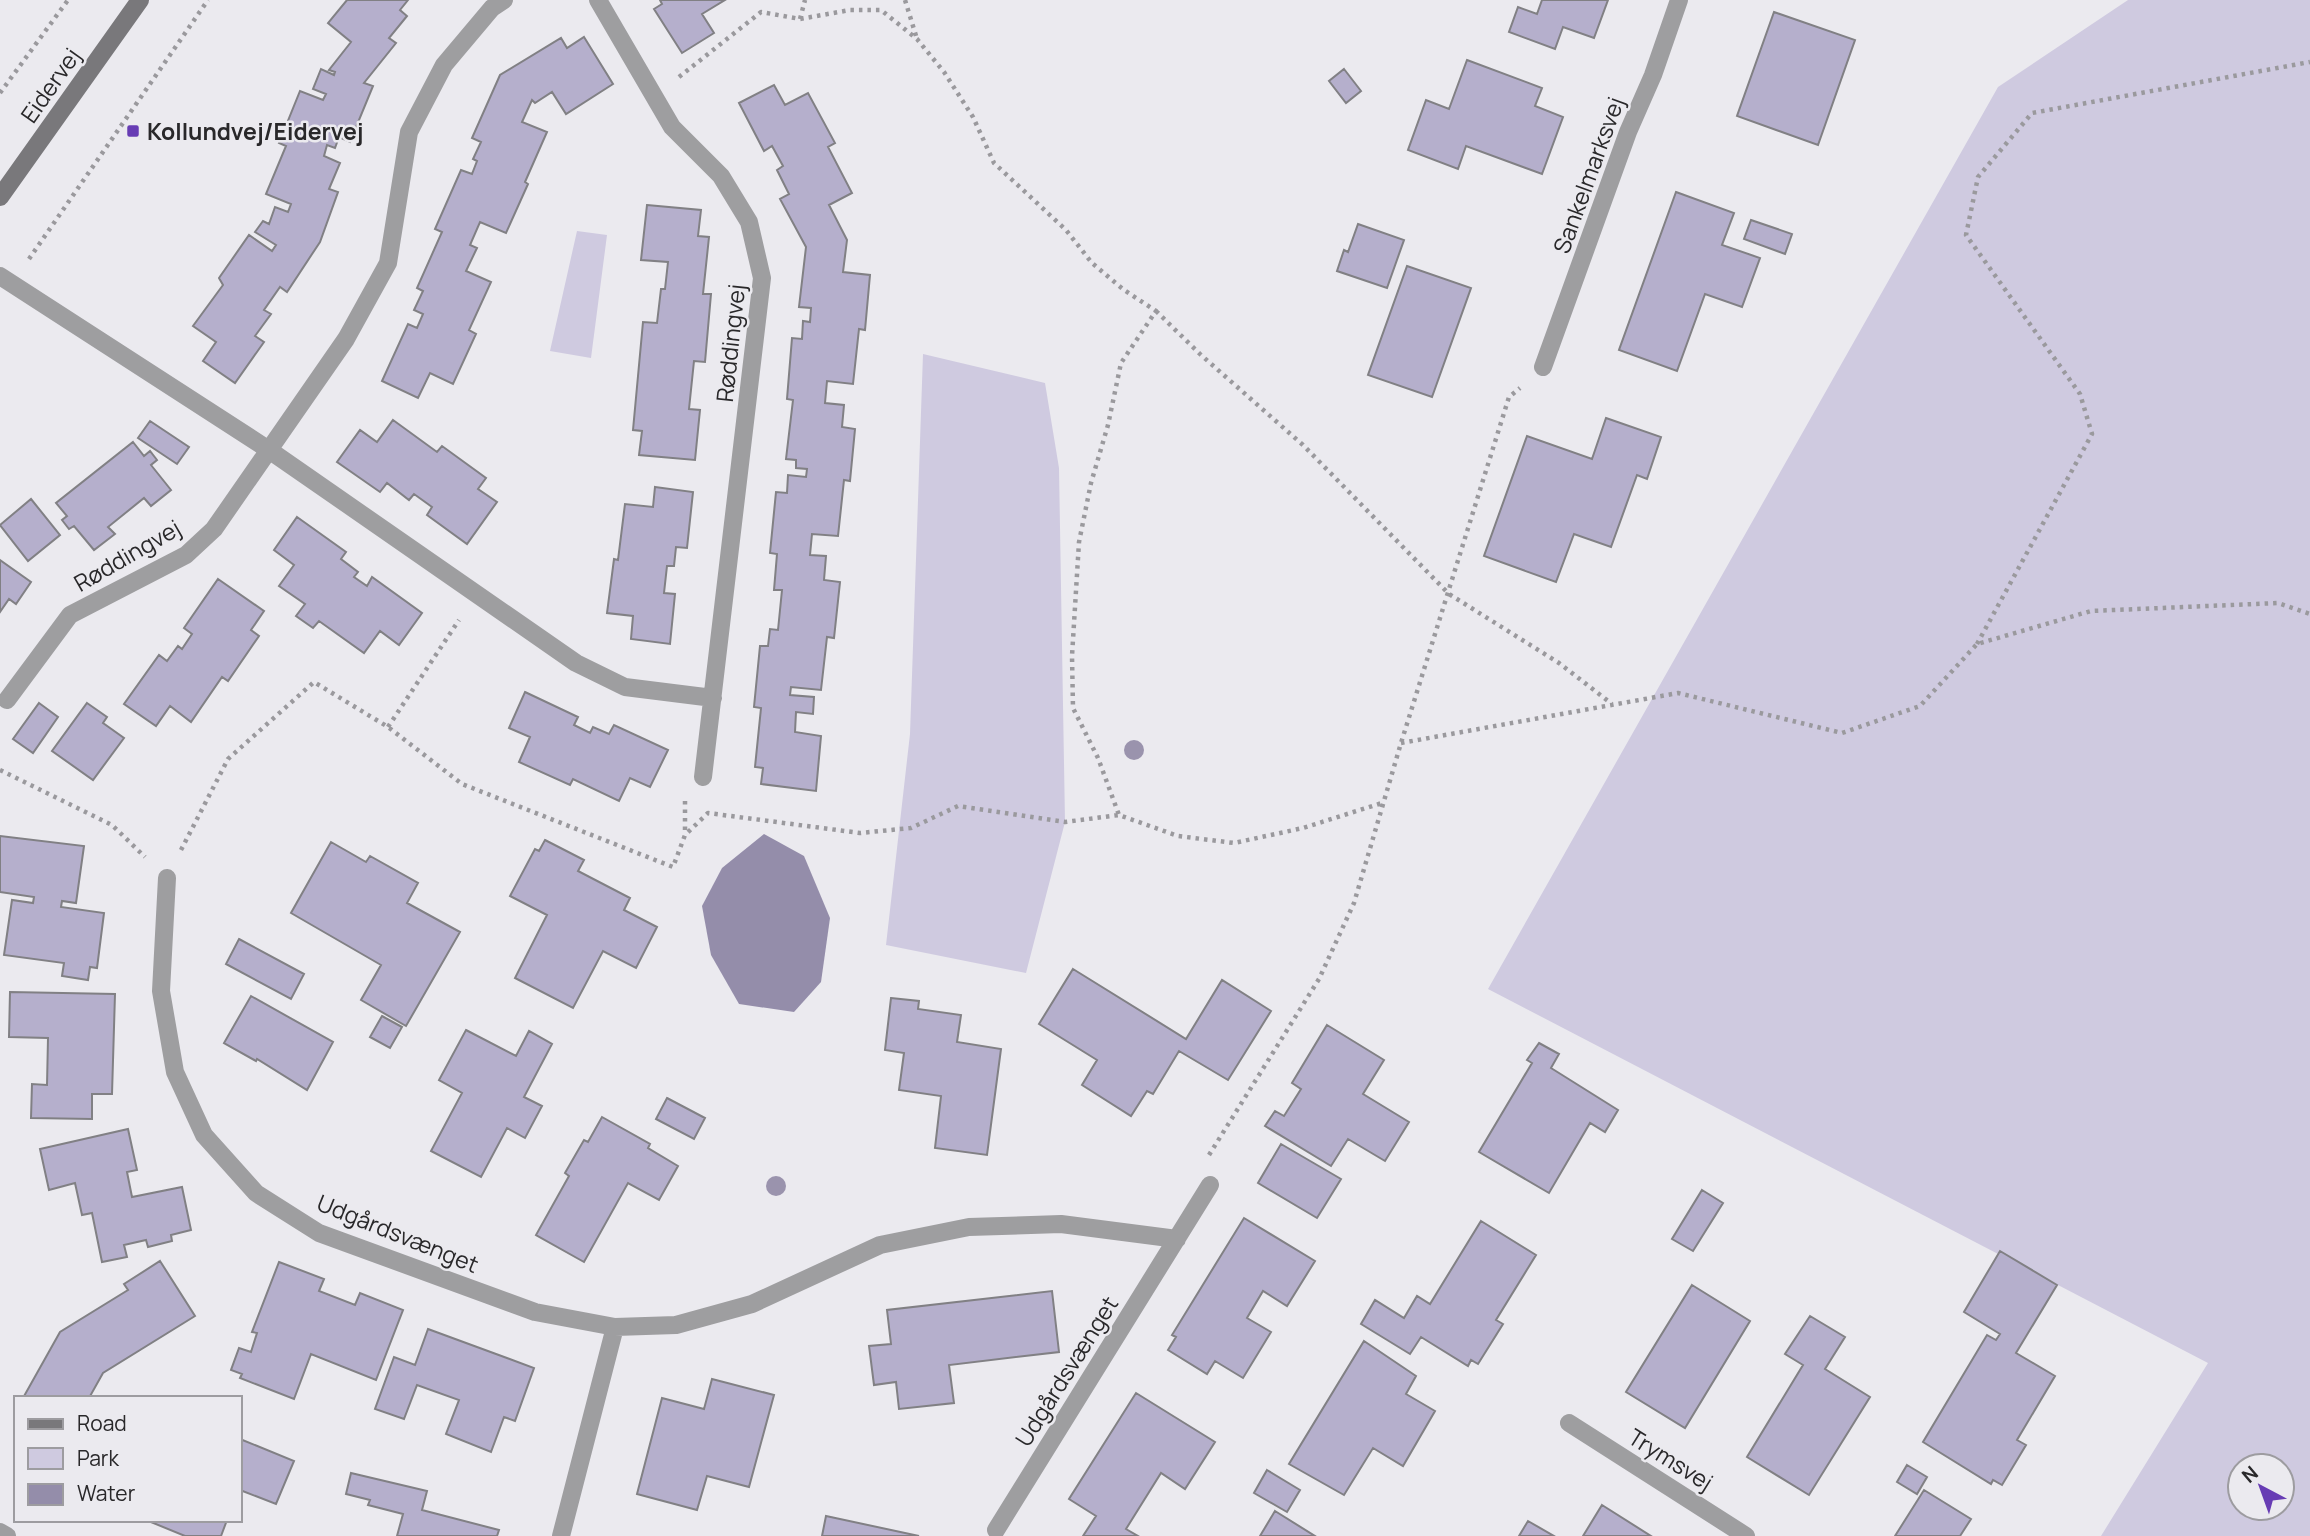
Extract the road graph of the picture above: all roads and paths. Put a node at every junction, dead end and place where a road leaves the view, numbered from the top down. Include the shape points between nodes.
1 (68, 0) edge
2 (140, 0) edge
3 (208, 0) edge
4 (504, 0) edge
5 (598, 0) edge
6 (805, 0) edge
7 (905, 0) edge
8 (1679, 0) edge
9 (800, 19) junction
10 (917, 39) junction
11 (2310, 62) edge
12 (0, 93) edge
13 (654, 96) junction
14 (0, 197) edge
15 (6, 279) edge
16 (1156, 311) junction
17 (1543, 367) joint
18 (269, 450) junction
19 (476, 594) junction
20 (1449, 594) junction
21 (2310, 614) edge
22 (1977, 644) junction
23 (713, 698) junction
24 (7, 700) dead end
25 (1613, 705) junction
26 (388, 727) junction
27 (1401, 743) junction
28 (0, 770) edge
29 (703, 776) dead end
30 (1385, 802) junction
31 (1119, 814) junction
32 (167, 878) junction
33 (1210, 1185) joint
34 (1177, 1239) junction
35 (615, 1327) junction
36 (1569, 1423) dead end
37 (996, 1530) dead end
38 (0, 1532) edge
39 (8, 1536) edge
40 (561, 1536) edge
41 (1746, 1536) edge

1 - 12 path
2 - 14 street, Eidervej
3 - 15 path
4 - 18 street, Røddingvej via 492,8 438,76 409,132 388,263 346,339
5 - 13 street, Røddingvej
6 - 9 path
7 - 10 path
8 - 17 street, Sankelmarksvej
9 - 10 path via 881,10
9 - 13 path via 761,12
10 - 16 path via 973,117 994,163 1066,230 1092,263
11 - 22 path via 2032,113 1978,177 1966,235 2080,394 2092,434
13 - 23 street, Røddingvej via 672,127 721,176 749,222 762,278
15 - 18 street
16 - 20 path via 1303,445
16 - 31 path via 1121,363 1079,542 1073,708
17 - 20 path via 1509,397
18 - 19 street
18 - 24 street, Røddingvej via 214,529 186,555 70,615
19 - 23 street via 576,663 625,687
19 - 26 path
20 - 25 path via 1559,663
20 - 27 path
21 - 22 path via 2278,603 2091,611
22 - 25 path via 1920,706 1842,733 1678,693
23 - 29 street, Røddingvej
25 - 27 path
26 - 31 path via 462,784 673,867 685,835 708,813 860,833 911,828 958,806 1065,822
26 - 32 path via 314,682 228,760
27 - 30 path
28 - 32 path via 112,825
30 - 31 path via 1303,828 1234,843 1178,836
30 - 33 path via 1354,903 1319,979 1204,1163
32 - 35 street, Udgårdsvænget via 161,990 176,1072 204,1135 256,1193 319,1233 534,1312
33 - 34 street, Udgårdsvænget
34 - 35 street, Udgårdsvænget via 1061,1224 969,1227 880,1245 752,1304 676,1325
34 - 37 street, Udgårdsvænget
35 - 40 street
36 - 41 street, Trymsvej
38 - 39 street

